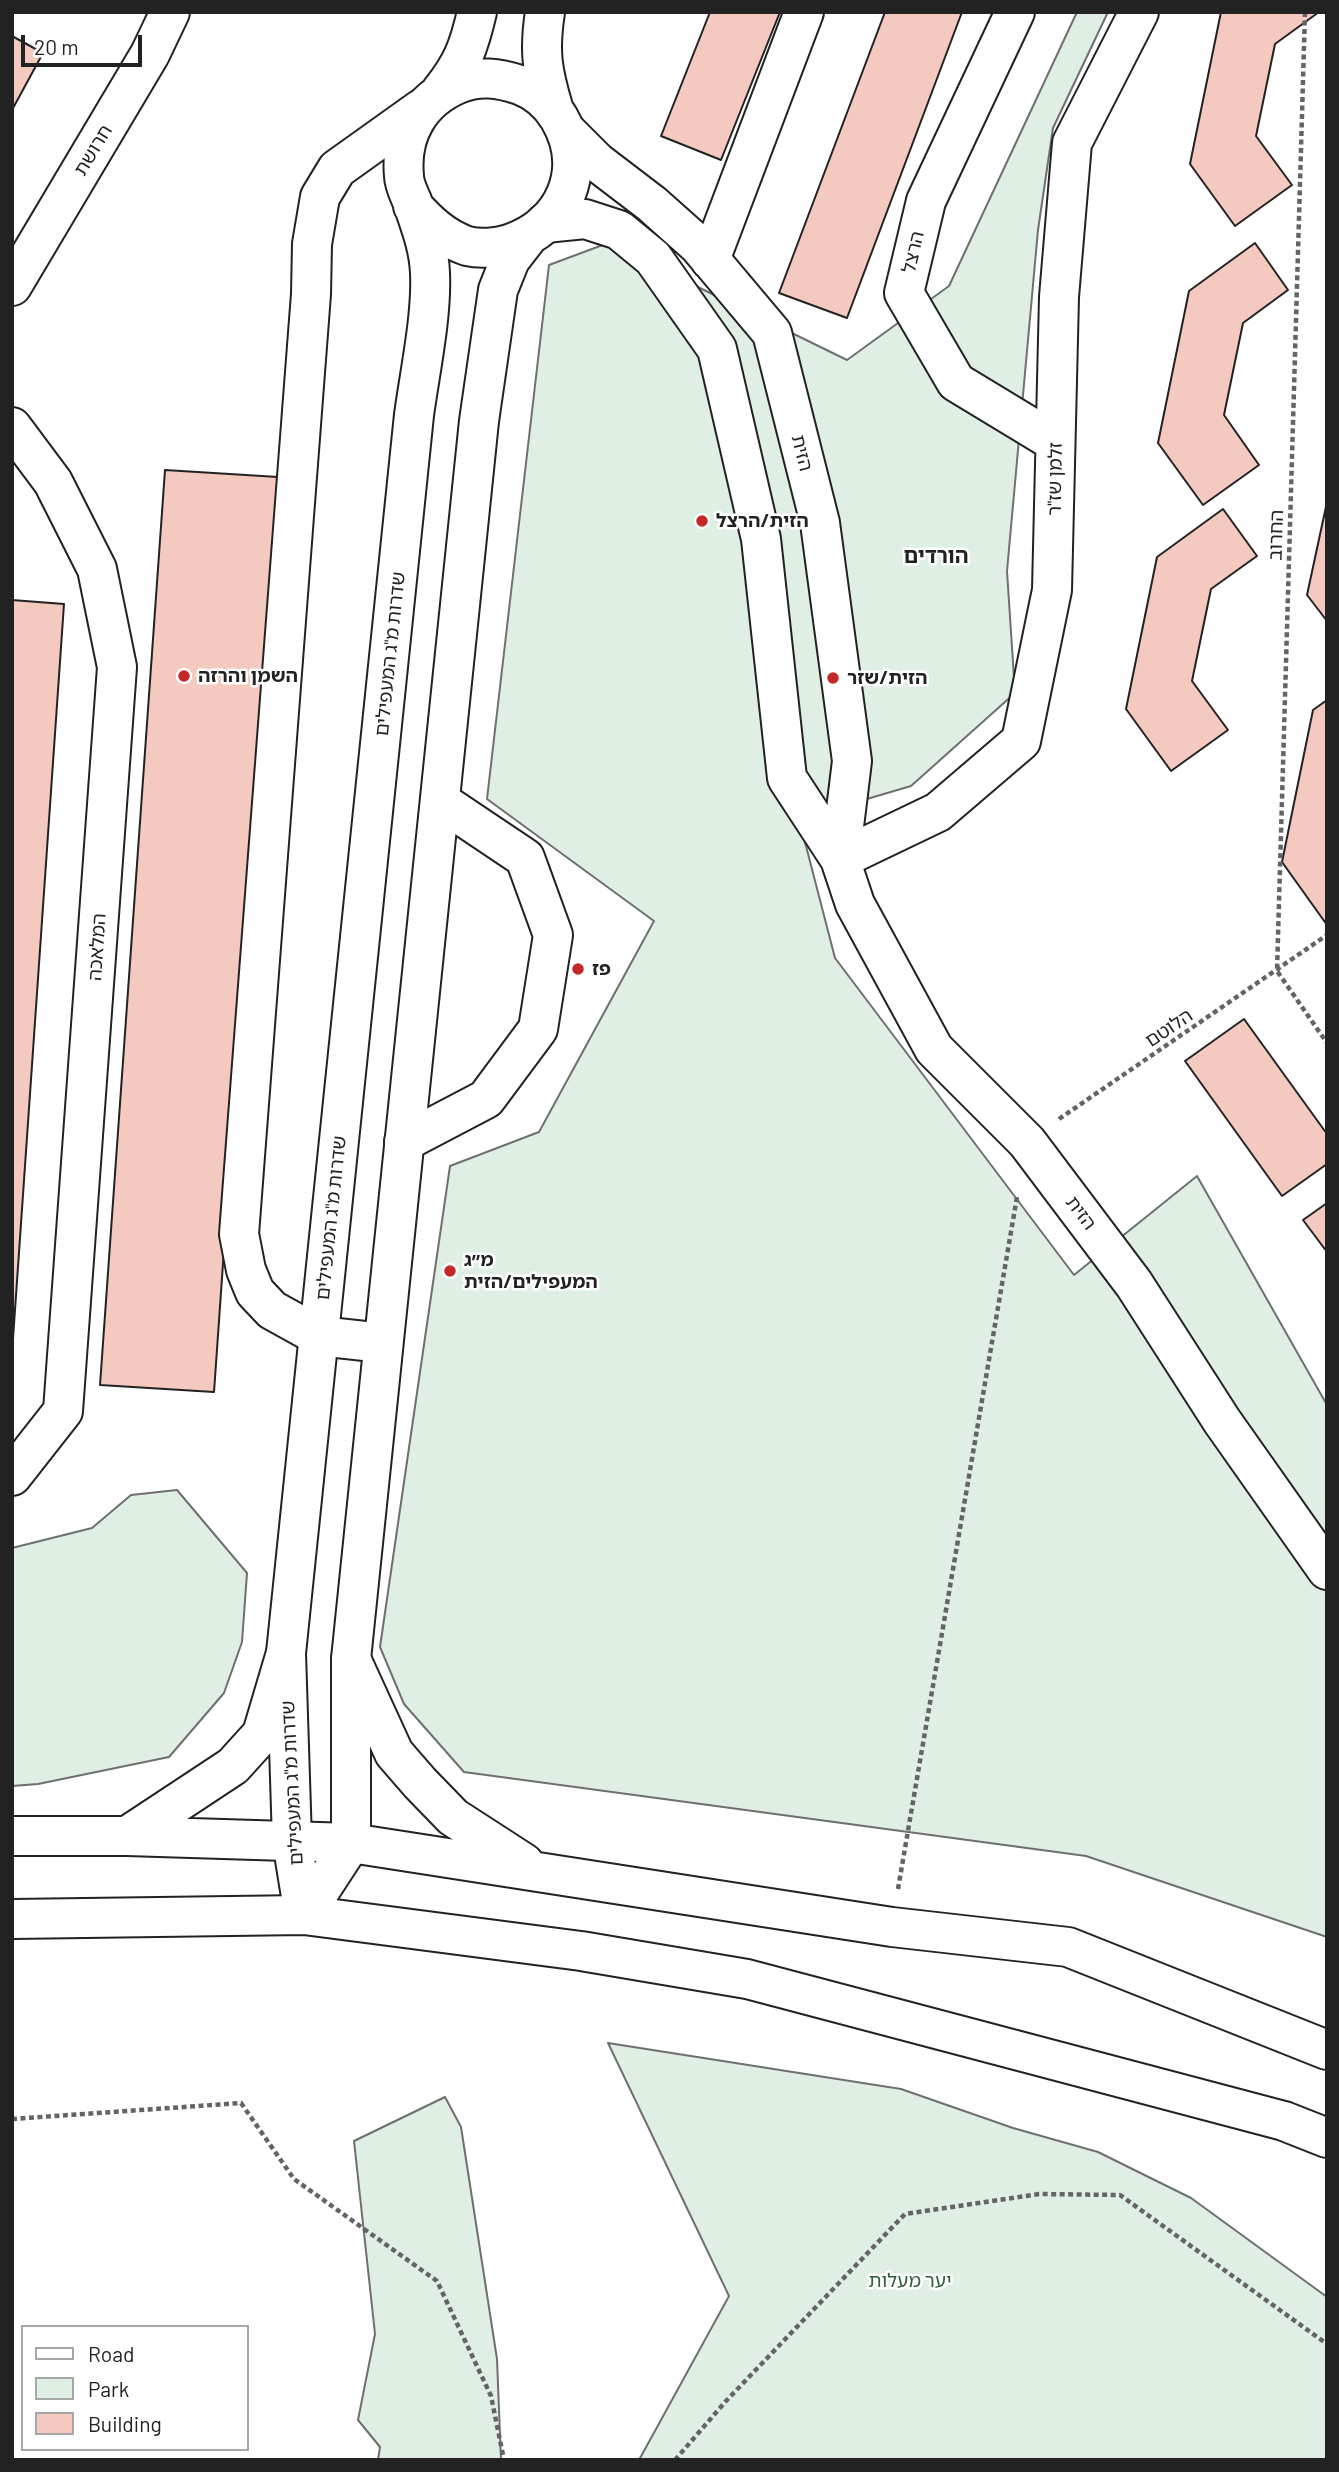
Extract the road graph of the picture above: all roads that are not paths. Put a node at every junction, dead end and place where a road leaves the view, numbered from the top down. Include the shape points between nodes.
1 (170, 12) edge
2 (477, 12) edge
3 (545, 12) edge
4 (804, 12) edge
5 (1014, 12) edge
6 (1139, 12) edge
7 (431, 100) junction
8 (560, 120) junction
9 (413, 205) junction
10 (536, 231) junction
11 (710, 260) junction
12 (12, 286) edge
13 (12, 427) edge
14 (1055, 442) junction
15 (440, 801) junction
16 (840, 859) junction
17 (404, 1142) junction
18 (319, 1336) junction
19 (383, 1342) junction
20 (12, 1476) edge
21 (1327, 1570) edge
22 (286, 1653) junction
23 (351, 1659) junction
24 (12, 1836) edge
25 (127, 1836) junction
26 (292, 1841) junction
27 (351, 1843) junction
28 (541, 1873) junction
29 (304, 1915) junction
30 (12, 1919) edge
31 (1327, 2050) edge
32 (1327, 2138) edge

1 - 12 main road, חרושת
2 - 7 main road via 458,70
3 - 8 main road via 542,71
4 - 11 main road
5 - 14 main road, הרצל via 926,201 904,293 956,382
6 - 14 main road, זלמן שז"ר via 1072,143 1059,297
7 - 8 main road via 469,79 498,78 530,89
7 - 9 main road via 407,136 403,178
7 - 18 main road via 337,169 320,197 312,244 239,1234 255,1292 272,1310
8 - 10 main road via 573,156 570,186 557,212
8 - 11 main road, הזית via 597,162 652,204
9 - 10 main road via 432,228 469,246 498,247
9 - 18 main road, שדרות מ"ג המעפילים via 427,245 427,315
10 - 15 main road via 510,260 491,325
10 - 16 main road, הזית via 585,219 619,230 653,258 717,349 761,539 787,778
11 - 16 main road, הזית via 772,333 820,523 852,761
13 - 20 main road, המלאכה via 54,482 97,569 117,667 63,1411
14 - 16 main road, זלמן שז"ר via 1052,590 1021,741 938,812
15 - 17 main road
15 - 17 main road via 525,858 553,935 538,1029 486,1100
16 - 21 main road, הזית via 855,904 934,1049 1027,1142 1134,1284 1222,1421
17 - 19 main road
18 - 19 main road
18 - 22 main road, שדרות מ"ג המעפילים
19 - 23 main road
22 - 25 main road via 262,1734 233,1766
22 - 26 main road, שדרות מ"ג המעפילים
23 - 27 main road
23 - 28 main road via 394,1753 420,1783 453,1817
24 - 25 main road
25 - 26 main road
26 - 27 main road
26 - 29 main road, שדרות מ"ג המעפילים
27 - 28 main road
27 - 29 main road, שדרות מ"ג המעפילים
28 - 31 main road via 892,1927 1068,1947
29 - 30 main road
29 - 32 main road via 581,1951 747,1979 1284,2121

